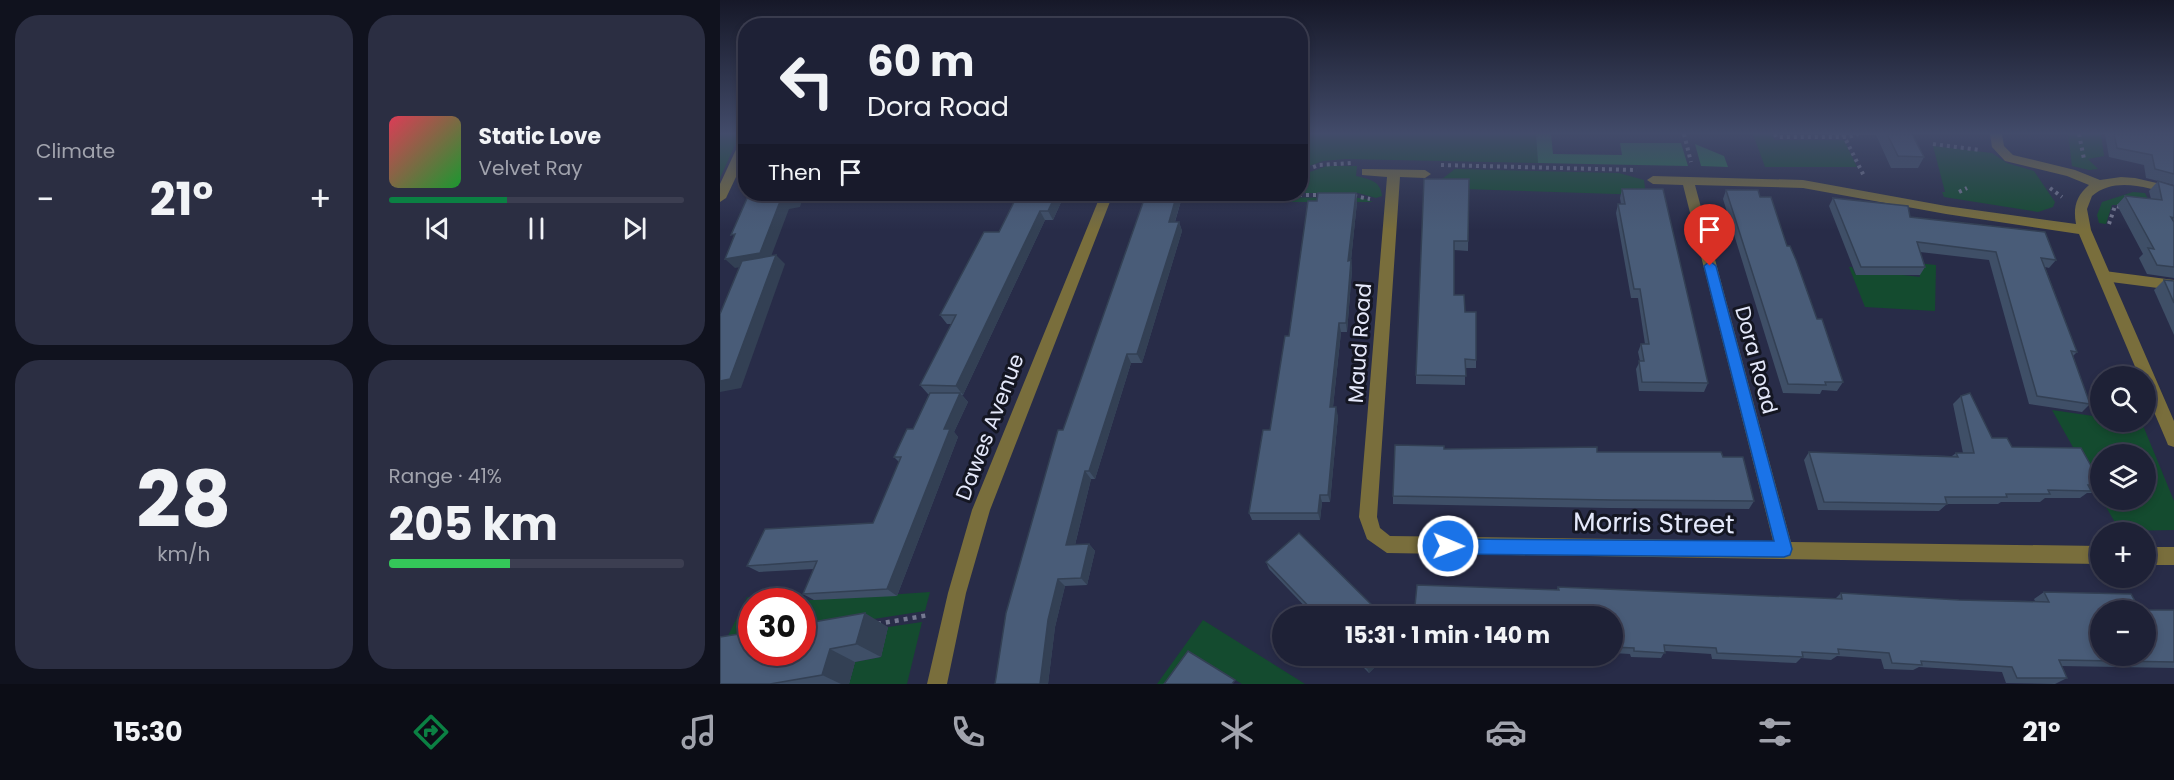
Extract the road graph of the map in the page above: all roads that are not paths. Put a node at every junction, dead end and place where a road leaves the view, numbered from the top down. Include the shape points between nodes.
1 (735, 166) edge
2 (2042, 166) edge
3 (1366, 172) dead end
4 (1394, 173) junction
5 (1425, 174) dead end
6 (1690, 174) junction
7 (1649, 175) road end
8 (2100, 185) junction
9 (2174, 190) edge
10 (720, 198) edge
11 (1104, 201) edge
12 (2084, 230) junction
13 (2103, 276) junction
14 (2174, 285) edge
15 (2174, 440) edge
16 (1368, 517) joint
17 (1784, 549) junction
18 (2090, 555) edge
19 (2156, 556) edge
20 (2174, 556) edge
21 (937, 684) edge

1 - 10 street
2 - 8 street
3 - 4 street
4 - 5 street
4 - 16 street, Maud Road
6 - 7 street
6 - 12 street via 1803,184
6 - 17 street, Dora Road
8 - 9 street via 2118,181
8 - 12 street via 2089,192 2081,207
11 - 21 street, Dawes Avenue via 981,510
12 - 13 street
13 - 14 lane
13 - 15 street
16 - 17 street, Morris Street via 1373,533 1387,544 1401,546
17 - 18 street, Morris Street
19 - 20 street

